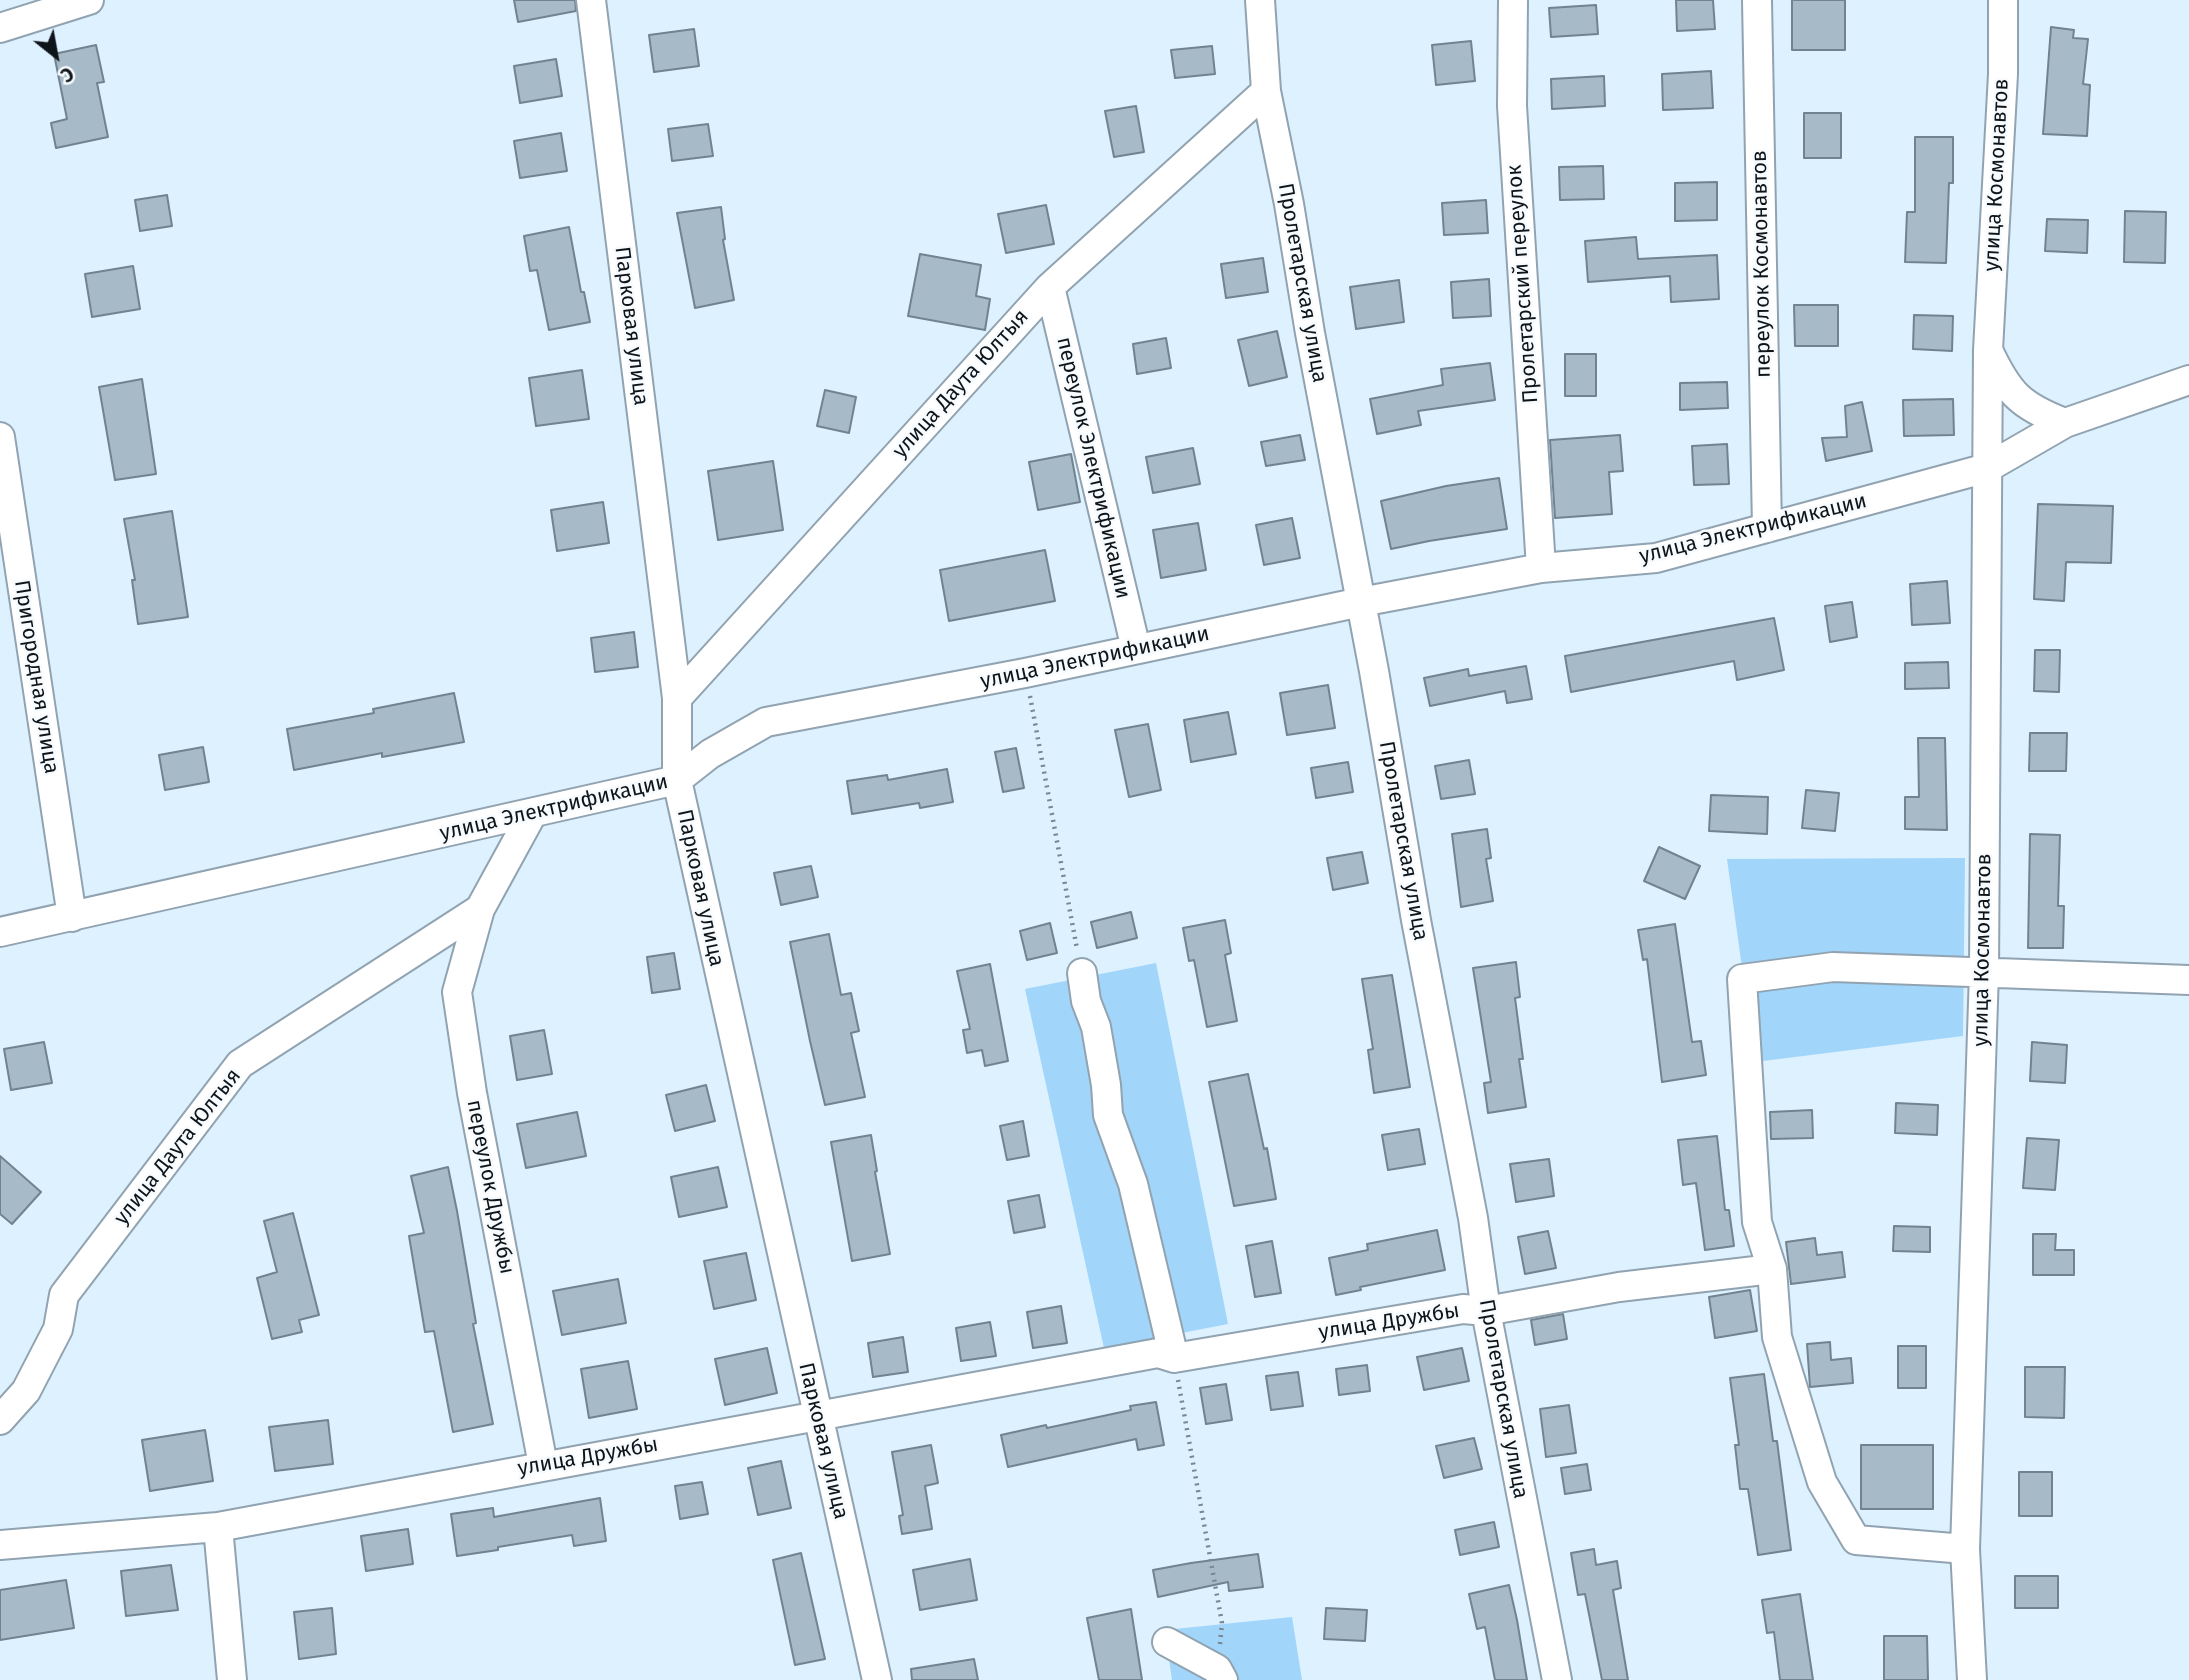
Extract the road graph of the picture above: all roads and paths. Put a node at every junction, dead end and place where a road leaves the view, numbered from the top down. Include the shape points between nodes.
1 (89, 0) edge
2 (591, 0) edge
3 (1260, 0) edge
4 (1513, 0) edge
5 (1757, 0) edge
6 (2003, 0) edge
7 (0, 28) edge
8 (1266, 91) junction
9 (1050, 288) junction
10 (1988, 351) junction
11 (2189, 380) edge
12 (2066, 423) junction
13 (0, 437) edge
14 (1987, 468) junction
15 (1767, 528) junction
16 (1541, 568) junction
17 (1361, 602) junction
18 (1136, 649) junction
19 (1025, 673) junction
20 (677, 698) junction
21 (677, 780) junction
22 (532, 814) junction
23 (480, 909) junction
24 (72, 917) junction
25 (0, 932) edge
26 (1984, 972) junction
27 (1082, 974) joint
28 (2189, 980) edge
29 (1772, 1269) junction
30 (1486, 1311) junction
31 (1174, 1358) junction
32 (817, 1417) junction
33 (0, 1420) edge
34 (543, 1465) junction
35 (218, 1527) junction
36 (0, 1545) edge
37 (1965, 1549) junction
38 (1167, 1642) dead end
39 (1220, 1675) edge
40 (232, 1680) edge
41 (877, 1680) edge
42 (1557, 1680) edge
43 (1972, 1680) edge

1 - 7 street
2 - 20 street, Парковая улица
3 - 8 street, Пролетарская улица
4 - 16 street, Пролетарский переулок via 1512,106
5 - 15 street, переулок Космонавтов
6 - 10 street, улица Космонавтов
8 - 9 street, улица Даута Юлтыя
8 - 17 street, Пролетарская улица
9 - 18 street, переулок Электрификации
9 - 20 street, улица Даута Юлтыя
10 - 12 street, улица Космонавтов via 2003,383 2019,399 2042,415
10 - 14 street, улица Космонавтов
11 - 12 street, улица Электрификации
12 - 14 street, улица Электрификации
13 - 24 street, Пригородная улица
14 - 15 street, улица Электрификации
14 - 26 street, улица Космонавтов
15 - 16 street, улица Электрификации via 1656,558
16 - 17 street, улица Электрификации
17 - 18 street, улица Электрификации
17 - 30 street, Пролетарская улица
18 - 19 street, улица Электрификации
19 - 21 street, улица Электрификации via 766,722 710,754
19 - 27 path
20 - 21 street, Парковая улица
21 - 22 street, улица Электрификации
21 - 32 street, Парковая улица
22 - 23 street, улица Даута Юлтыя
22 - 24 street, улица Электрификации
23 - 33 street, улица Даута Юлтыя via 240,1064 64,1295 58,1329 26,1391
23 - 34 street, переулок Дружбы via 457,992
24 - 25 street, улица Электрификации
26 - 28 street
26 - 29 street via 1833,967 1742,979 1757,1222
26 - 37 street, улица Космонавтов
27 - 31 street via 1096,1027 1108,1115 1133,1184
29 - 30 street, улица Дружбы via 1619,1287
29 - 37 street via 1777,1337 1818,1471 1856,1540
30 - 31 street, улица Дружбы via 1462,1309
30 - 42 street, Пролетарская улица
31 - 32 street, улица Дружбы via 1158,1353
31 - 39 path via 1222,1623
32 - 34 street, улица Дружбы
32 - 41 street, Парковая улица
34 - 35 street, улица Дружбы
35 - 36 street, улица Дружбы
35 - 40 street
37 - 43 street, улица Космонавтов
38 - 39 street

